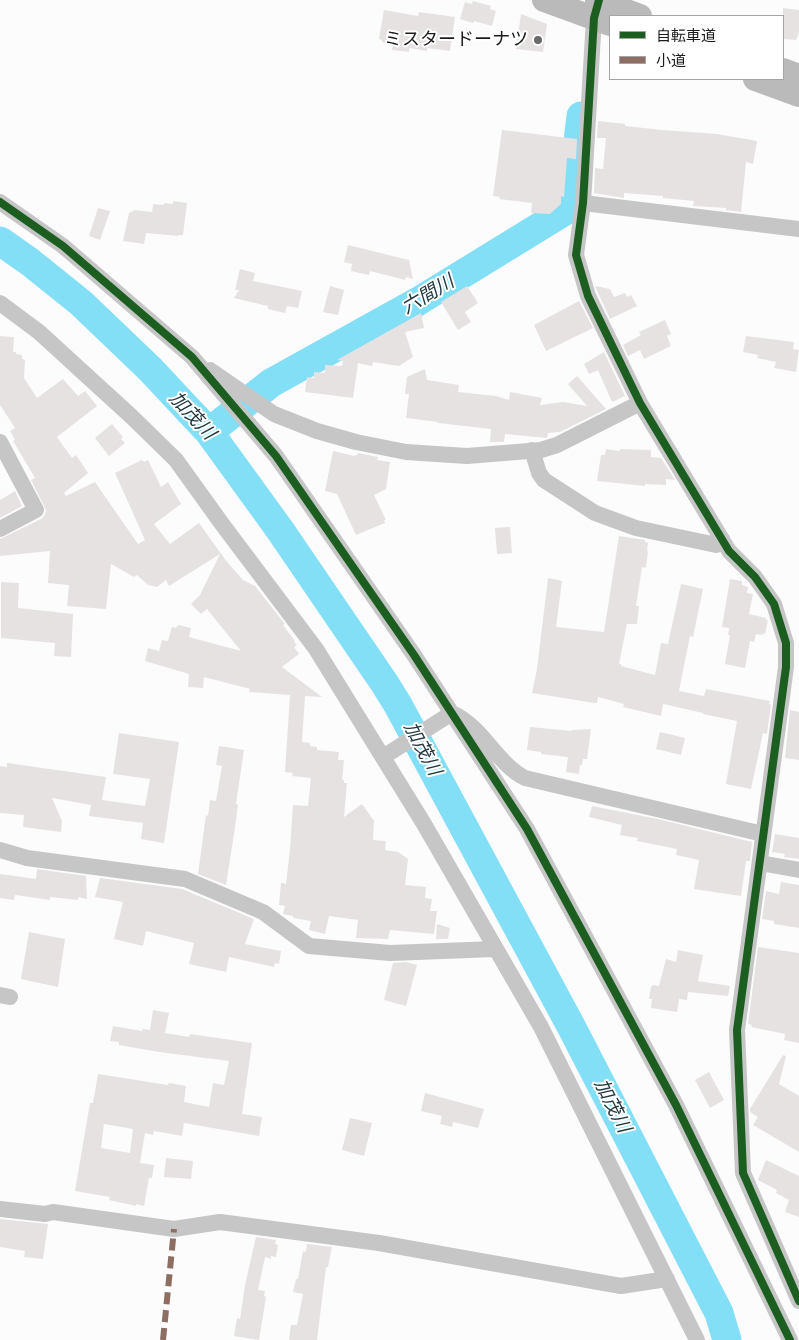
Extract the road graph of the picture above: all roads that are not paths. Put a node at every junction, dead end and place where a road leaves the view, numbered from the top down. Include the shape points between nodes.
1 (544, 0) edge
2 (600, 9) edge
3 (634, 15) edge
4 (784, 70) edge
5 (799, 76) edge
6 (759, 80) edge
7 (799, 95) edge
8 (0, 202) edge
9 (583, 203) junction
10 (799, 228) edge
11 (0, 303) edge
12 (192, 357) junction
13 (640, 403) junction
14 (0, 442) edge
15 (532, 450) junction
16 (0, 529) edge
17 (722, 539) junction
18 (452, 713) junction
19 (383, 757) junction
20 (763, 834) junction
21 (0, 850) edge
22 (760, 863) junction
23 (799, 870) edge
24 (496, 949) junction
25 (0, 1209) edge
26 (666, 1279) junction
27 (798, 1295) edge
28 (697, 1340) edge
29 (790, 1340) edge

1 - 2 highway
2 - 3 highway
2 - 9 street
4 - 5 highway
6 - 7 highway
8 - 12 street via 63,246
9 - 10 street
9 - 13 street via 576,255 588,296
11 - 19 street via 39,332 176,460 316,649
12 - 15 street via 274,414 356,442 406,452 467,456
12 - 18 street via 276,456
13 - 15 street via 557,445
13 - 17 street
14 - 16 street via 36,510
15 - 17 street via 544,480 595,513 636,528 716,545
17 - 20 street via 774,604 786,643 786,667
18 - 19 street
18 - 20 street via 472,727 514,773 525,778
18 - 29 street via 527,829 676,1105
19 - 24 street
20 - 22 street
21 - 24 street via 28,858 185,879 263,912 309,946 390,953
22 - 23 street
22 - 27 street via 737,1030 743,1173
24 - 26 street via 541,1027
25 - 26 street via 53,1212 174,1229 220,1222 388,1245 621,1286
26 - 28 street

